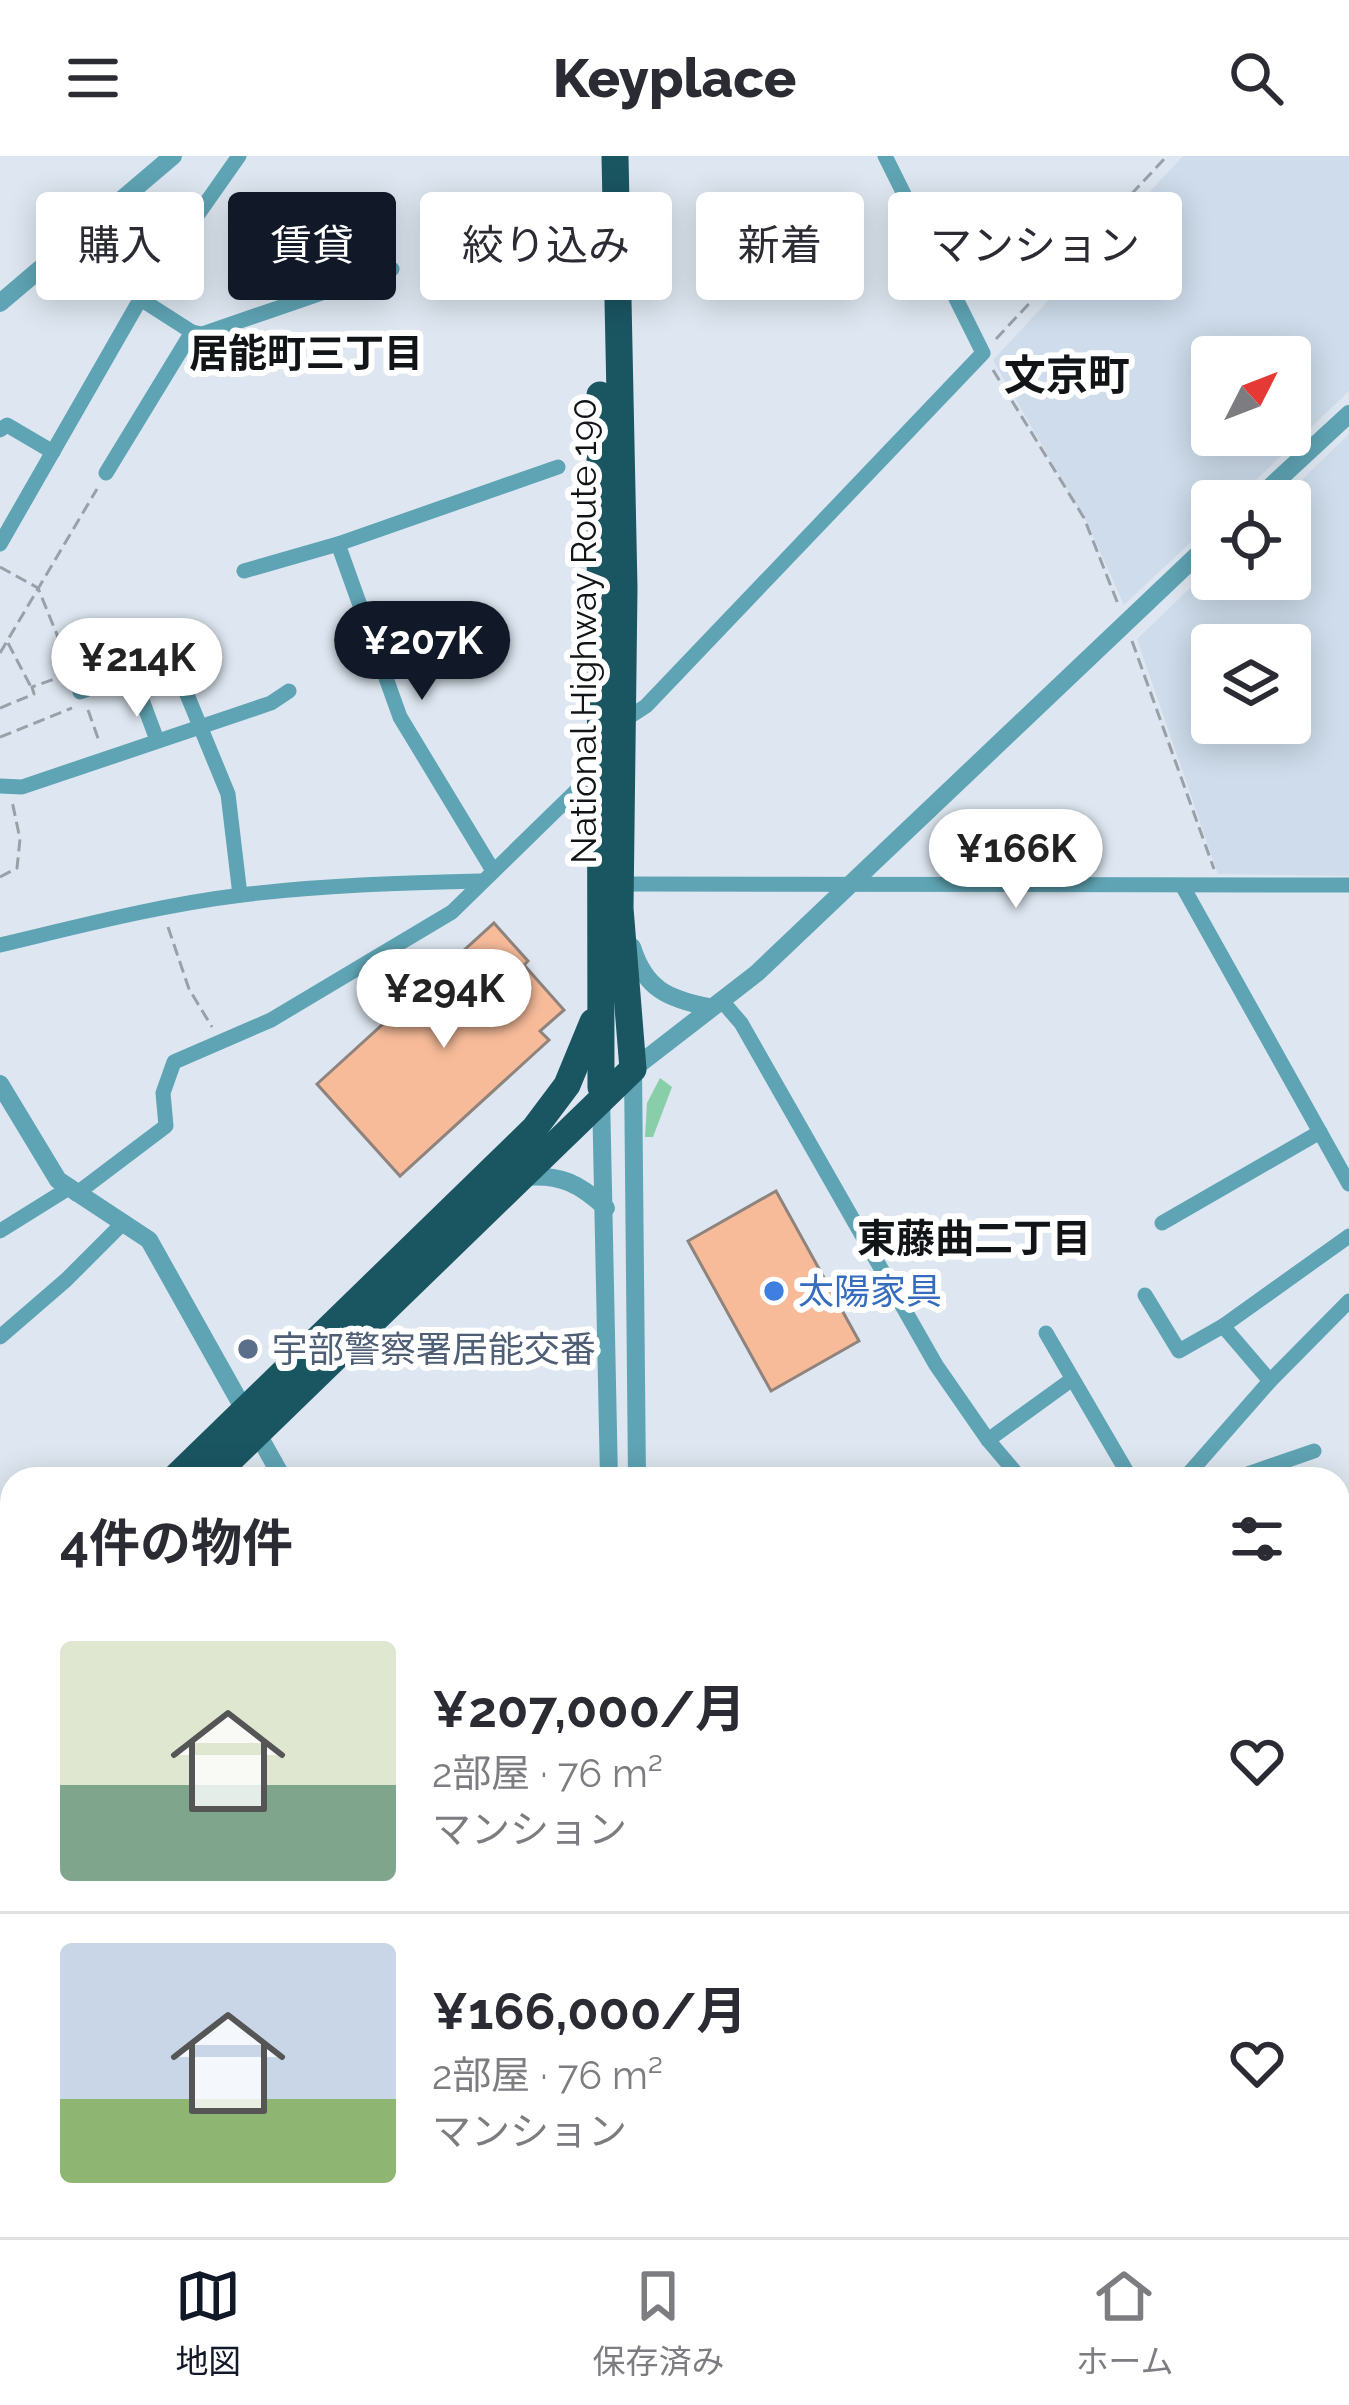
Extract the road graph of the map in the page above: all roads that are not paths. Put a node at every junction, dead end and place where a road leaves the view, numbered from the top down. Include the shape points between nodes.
1 (173, 156) edge
2 (239, 156) edge
3 (596, 156) edge
4 (615, 156) edge
5 (885, 156) edge
6 (204, 205) edge
7 (142, 300) joint
8 (301, 300) edge
9 (0, 303) edge
10 (192, 332) junction
11 (1349, 414) edge
12 (0, 430) edge
13 (53, 452) junction
14 (558, 467) dead end
15 (106, 473) road end
16 (1278, 480) edge
17 (0, 544) edge
18 (338, 544) junction
19 (1191, 561) edge
20 (244, 571) dead end
21 (206, 653) dead end
22 (174, 663) junction
23 (132, 673) junction
24 (289, 691) dead end
25 (80, 692) dead end
26 (620, 723) junction
27 (200, 727) junction
28 (158, 740) junction
29 (599, 777) junction
30 (4, 785) edge
31 (486, 875) junction
32 (850, 884) junction
33 (1349, 885) edge
34 (1183, 886) junction
35 (239, 895) junction
36 (620, 896) junction
37 (0, 945) edge
38 (601, 990) junction
39 (715, 1004) junction
40 (633, 1069) junction
41 (0, 1084) edge
42 (601, 1095) junction
43 (1320, 1132) junction
44 (525, 1177) junction
45 (1349, 1184) edge
46 (72, 1191) junction
47 (606, 1208) junction
48 (124, 1222) junction
49 (1162, 1223) dead end
50 (0, 1231) edge
51 (1349, 1236) edge
52 (389, 1272) junction
53 (1145, 1294) dead end
54 (1349, 1301) edge
55 (1223, 1326) junction
56 (1046, 1333) dead end
57 (0, 1337) edge
58 (1071, 1380) junction
59 (1270, 1381) junction
60 (251, 1423) junction
61 (988, 1439) junction
62 (1314, 1451) dead end
63 (190, 1467) edge
64 (219, 1467) edge
65 (276, 1467) edge
66 (609, 1467) edge
67 (637, 1467) edge
68 (1010, 1467) edge
69 (1124, 1467) edge
70 (1195, 1467) edge
71 (1268, 1467) edge

1 - 9 street
2 - 6 street
3 - 29 highway, National Highway Route 190
4 - 26 highway, National Highway Route 190
5 - 26 street via 983,353 646,706
7 - 10 street
7 - 13 street
8 - 10 street
10 - 15 street
11 - 16 street
12 - 13 street via 7,425
13 - 17 street
14 - 18 street
18 - 20 street
18 - 31 street via 400,717
19 - 32 street
21 - 22 street
22 - 23 street
22 - 27 street
23 - 25 street
23 - 28 street
24 - 27 street
26 - 36 highway, National Highway Route 190
27 - 28 street
27 - 35 street via 228,794
28 - 30 street via 22,787
29 - 31 street
29 - 38 highway, National Highway Route 190
31 - 35 street
31 - 46 street via 452,912 271,1020 174,1062 163,1093 166,1126
32 - 34 street
32 - 36 street
32 - 39 street
33 - 34 street
34 - 43 street
35 - 37 street
36 - 39 street via 646,981 677,1001
36 - 40 highway, National Highway Route 190
38 - 42 highway, National Highway Route 190
38 - 52 highway via 584,1049 554,1106
39 - 40 street
39 - 61 street via 741,1023 936,1365
40 - 42 highway
40 - 67 street
41 - 46 street
42 - 44 highway
42 - 47 street
42 - 52 highway
43 - 45 street
43 - 49 street
44 - 47 street via 565,1178
44 - 60 highway
46 - 48 street
46 - 50 street
47 - 66 street
48 - 57 street
48 - 60 street via 149,1240
51 - 55 street
52 - 60 highway
53 - 55 street via 1179,1351
54 - 59 street
55 - 59 street
56 - 58 street
58 - 61 street
58 - 69 street
59 - 70 street
60 - 63 highway
60 - 64 highway
60 - 65 street
61 - 68 street
62 - 71 street

